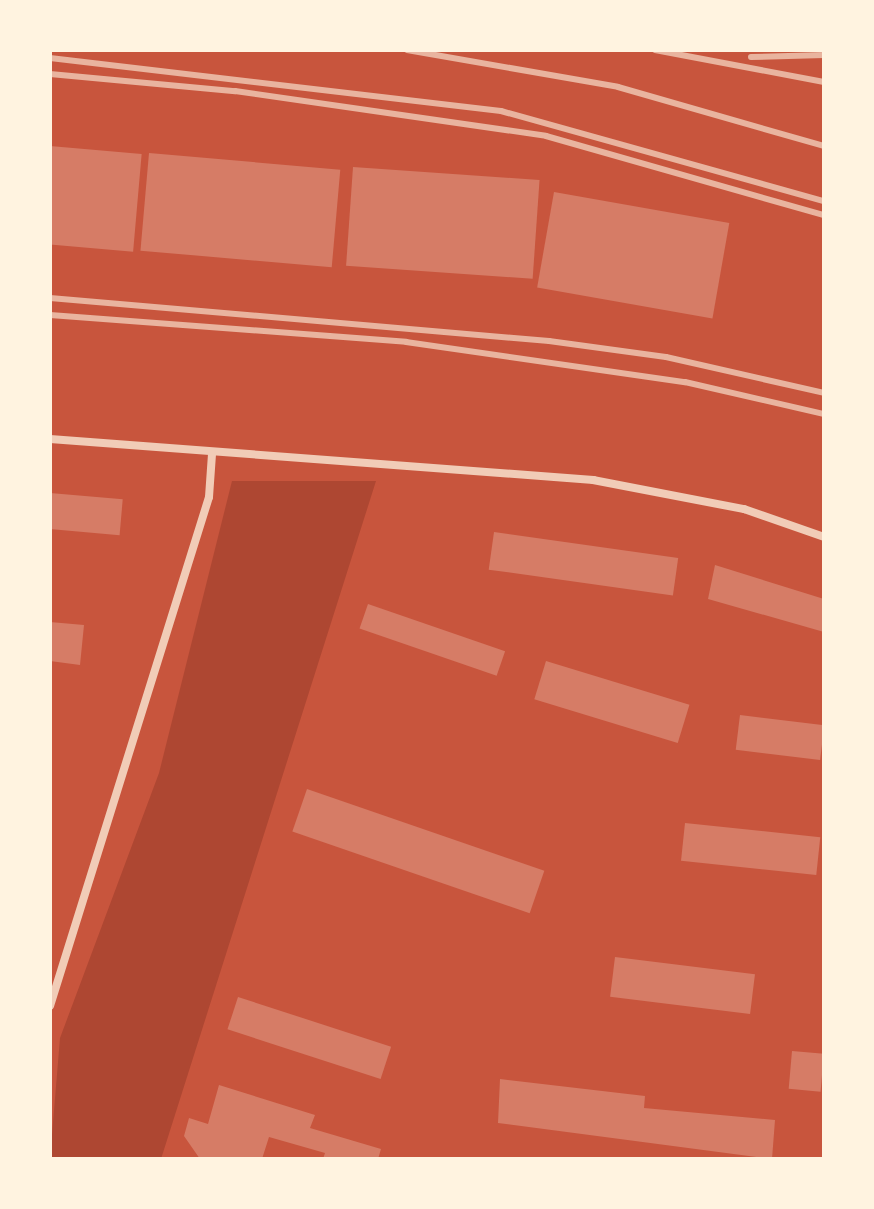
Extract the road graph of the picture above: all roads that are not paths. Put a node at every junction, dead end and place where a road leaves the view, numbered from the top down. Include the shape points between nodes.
1 (50, 439) edge
2 (212, 454) junction
3 (824, 537) edge
4 (50, 1006) edge

1 - 2 street
2 - 3 street via 593,480 744,509
2 - 4 street via 209,497

